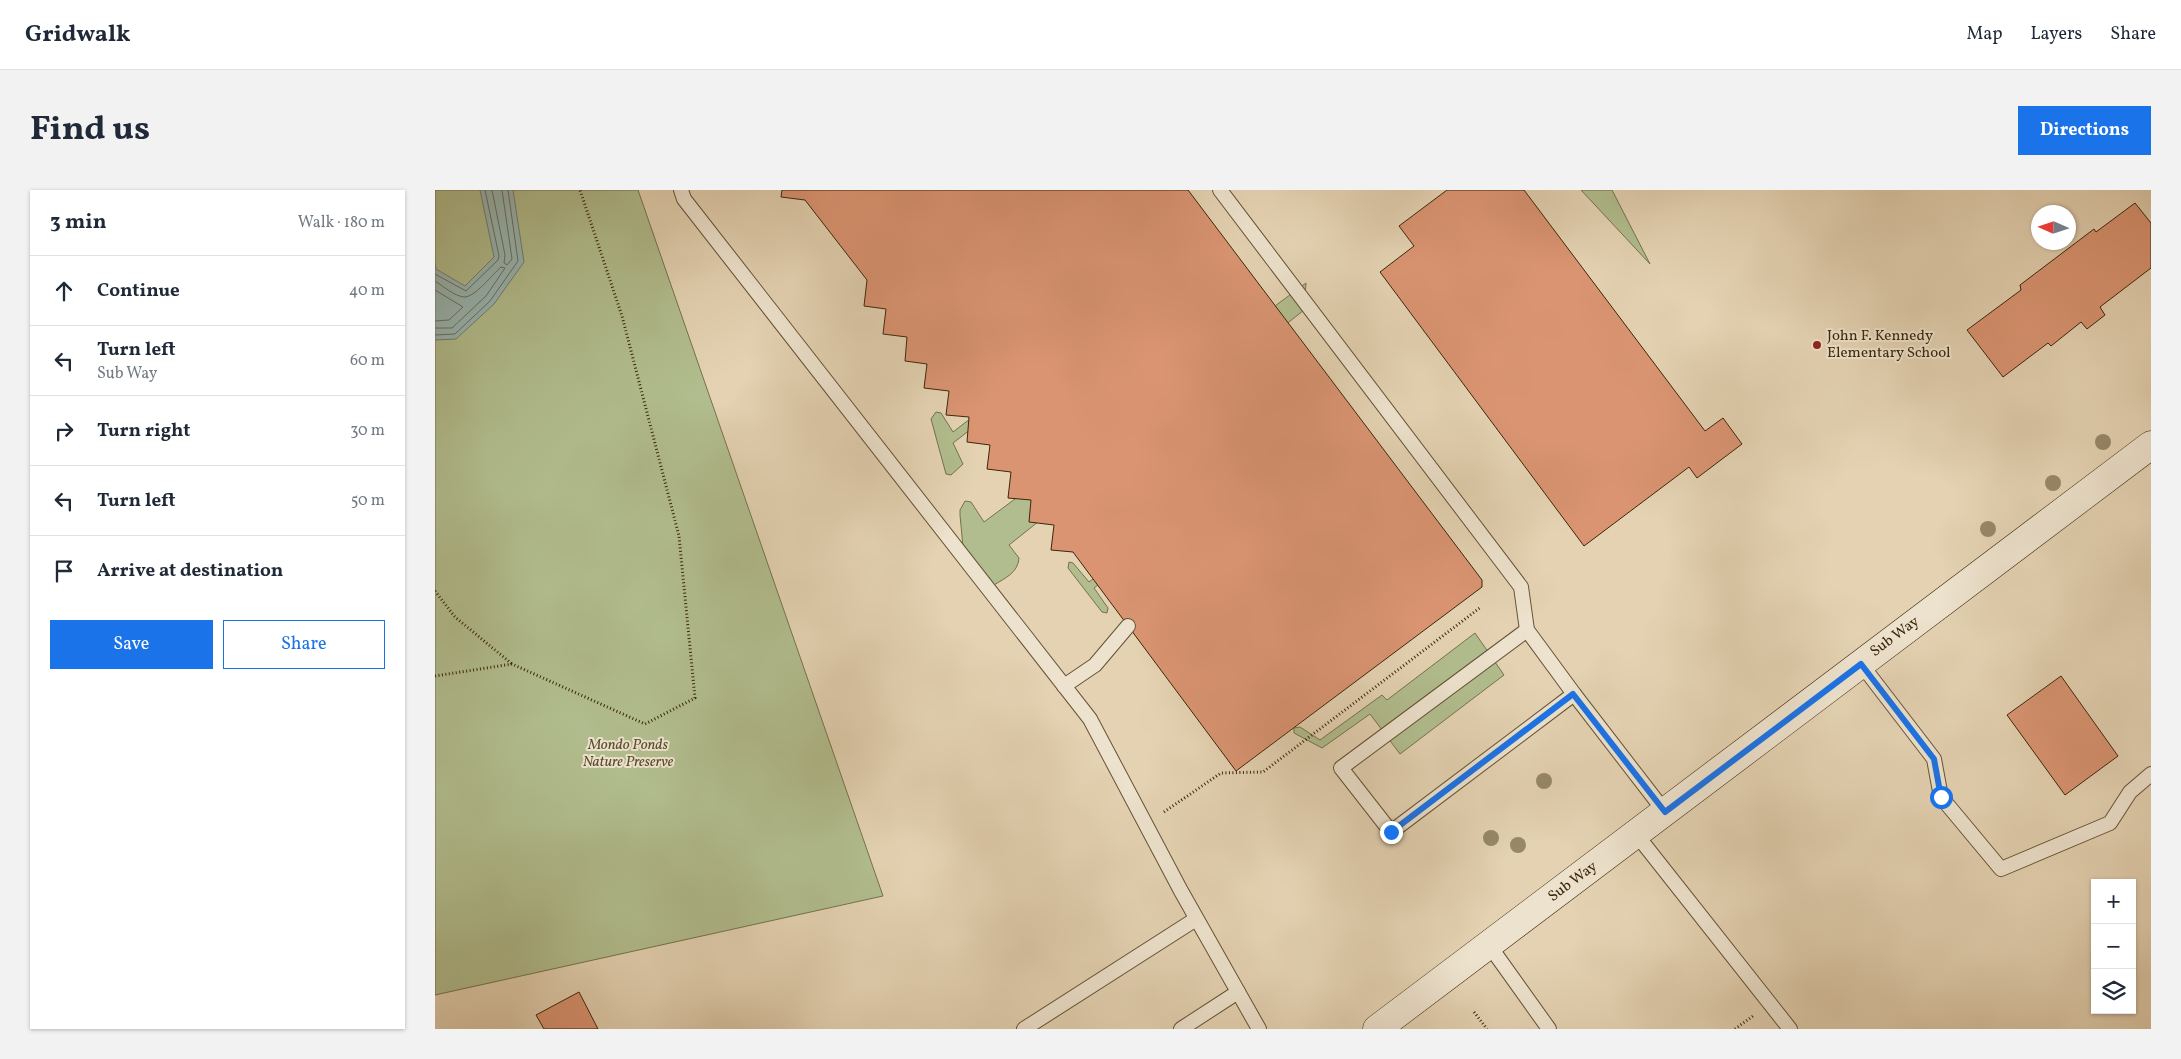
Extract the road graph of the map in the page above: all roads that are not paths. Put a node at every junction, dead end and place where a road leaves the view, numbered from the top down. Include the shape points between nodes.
1 (681, 190) edge
2 (1220, 190) edge
3 (2151, 445) edge
4 (1128, 626) dead end
5 (1527, 630) junction
6 (1861, 664) junction
7 (1064, 686) junction
8 (1573, 694) junction
9 (2151, 774) edge
10 (1665, 812) junction
11 (1636, 834) junction
12 (1197, 918) junction
13 (1489, 945) junction
14 (1238, 992) junction
15 (1024, 1029) edge
16 (1181, 1029) edge
17 (1259, 1029) edge
18 (1377, 1029) edge
19 (1549, 1029) edge
20 (1790, 1029) edge

1 - 7 lane via 684,199
2 - 5 lane via 1521,587
3 - 6 main road, Sub Way
4 - 7 lane via 1095,665
5 - 8 lane
5 - 8 lane via 1341,768 1391,832
6 - 9 lane via 1934,759 1941,797 2001,869 2110,823 2130,792
6 - 10 main road, Sub Way
7 - 12 lane via 1090,719
8 - 10 lane
10 - 11 main road, Sub Way
11 - 13 main road, Sub Way
11 - 20 lane
12 - 14 lane
12 - 15 lane
13 - 18 main road, Sub Way
13 - 19 lane
14 - 16 lane
14 - 17 lane

